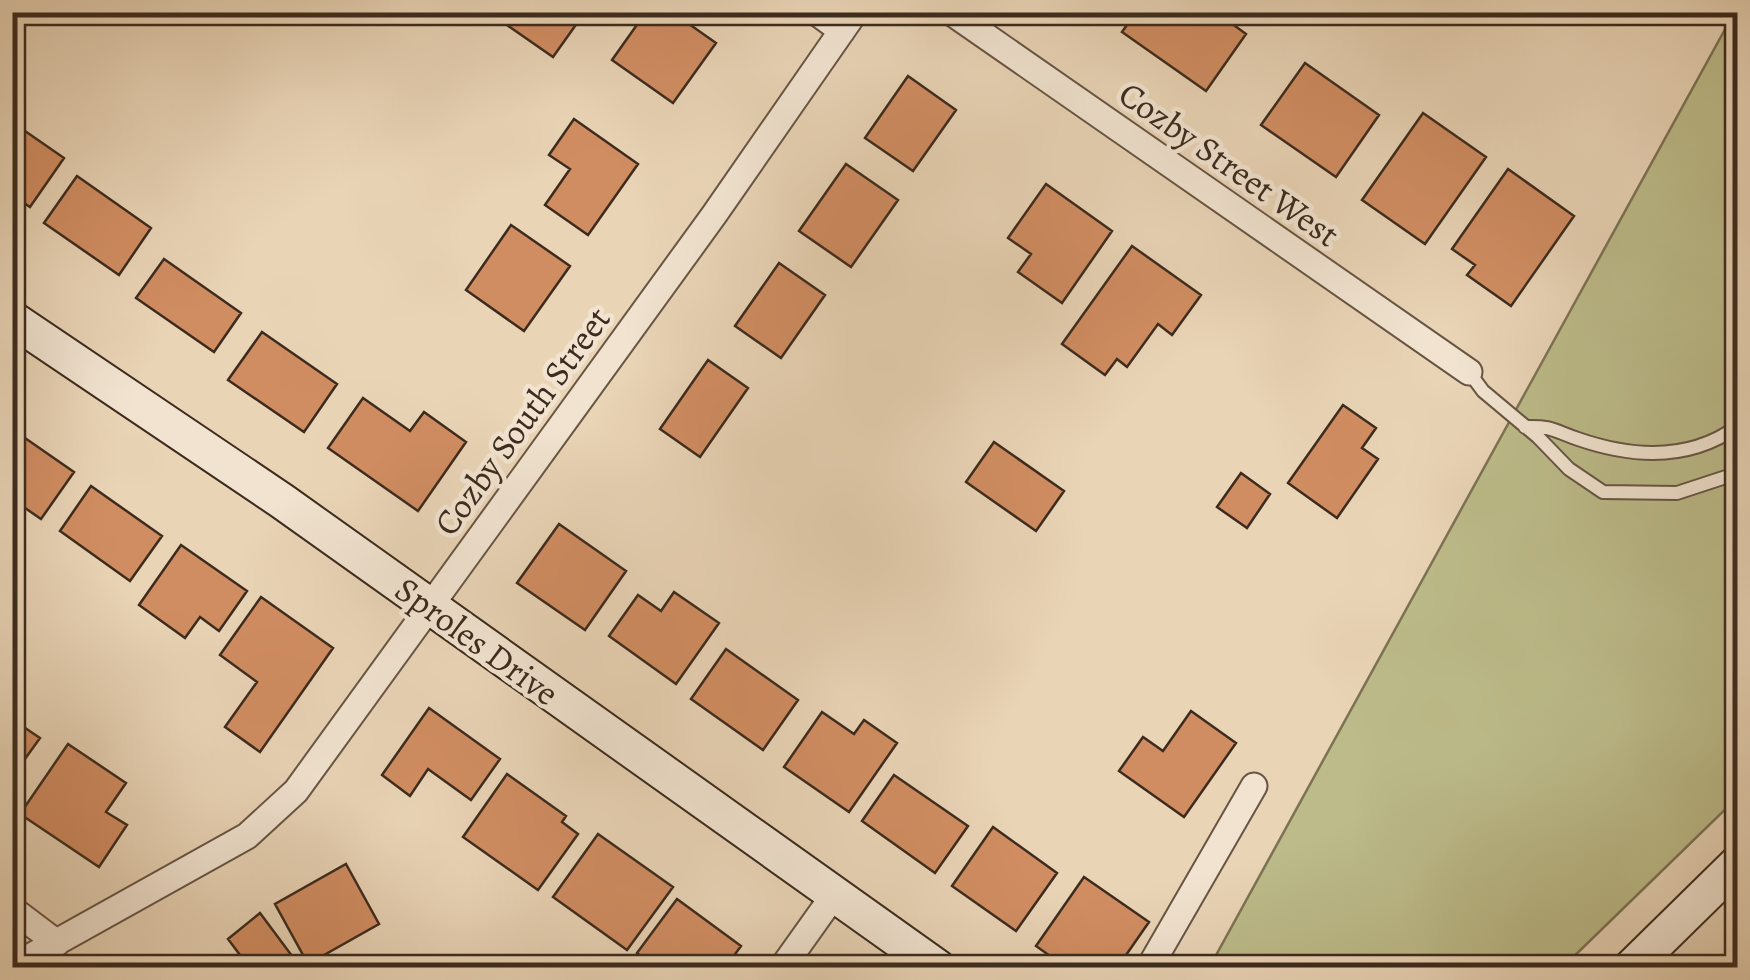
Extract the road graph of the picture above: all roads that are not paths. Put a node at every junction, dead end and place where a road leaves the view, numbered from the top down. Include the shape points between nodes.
1 (816, 12) edge
2 (951, 12) edge
3 (848, 22) edge
4 (12, 319) edge
5 (1469, 372) joint
6 (1738, 426) edge
7 (1525, 427) junction
8 (1738, 473) edge
9 (430, 607) junction
10 (1254, 786) dead end
11 (1738, 864) edge
12 (834, 895) junction
13 (12, 909) edge
14 (57, 943) junction
15 (12, 967) edge
16 (782, 968) edge
17 (938, 968) edge
18 (1148, 968) edge
19 (1631, 968) edge

1 - 3 street
2 - 5 street, Cozby Street West
3 - 9 street, Cozby South Street
4 - 9 street, Sproles Drive
5 - 7 lane
6 - 7 lane via 1708,445 1653,454 1616,450 1549,426
7 - 8 lane via 1568,470 1603,492 1676,493
9 - 12 street, Sproles Drive
9 - 14 street, Cozby South Street via 296,790 246,836
10 - 18 street
11 - 19 street
12 - 16 street
12 - 17 street, Sproles Drive
13 - 14 street
14 - 15 street, Cozby South Street

